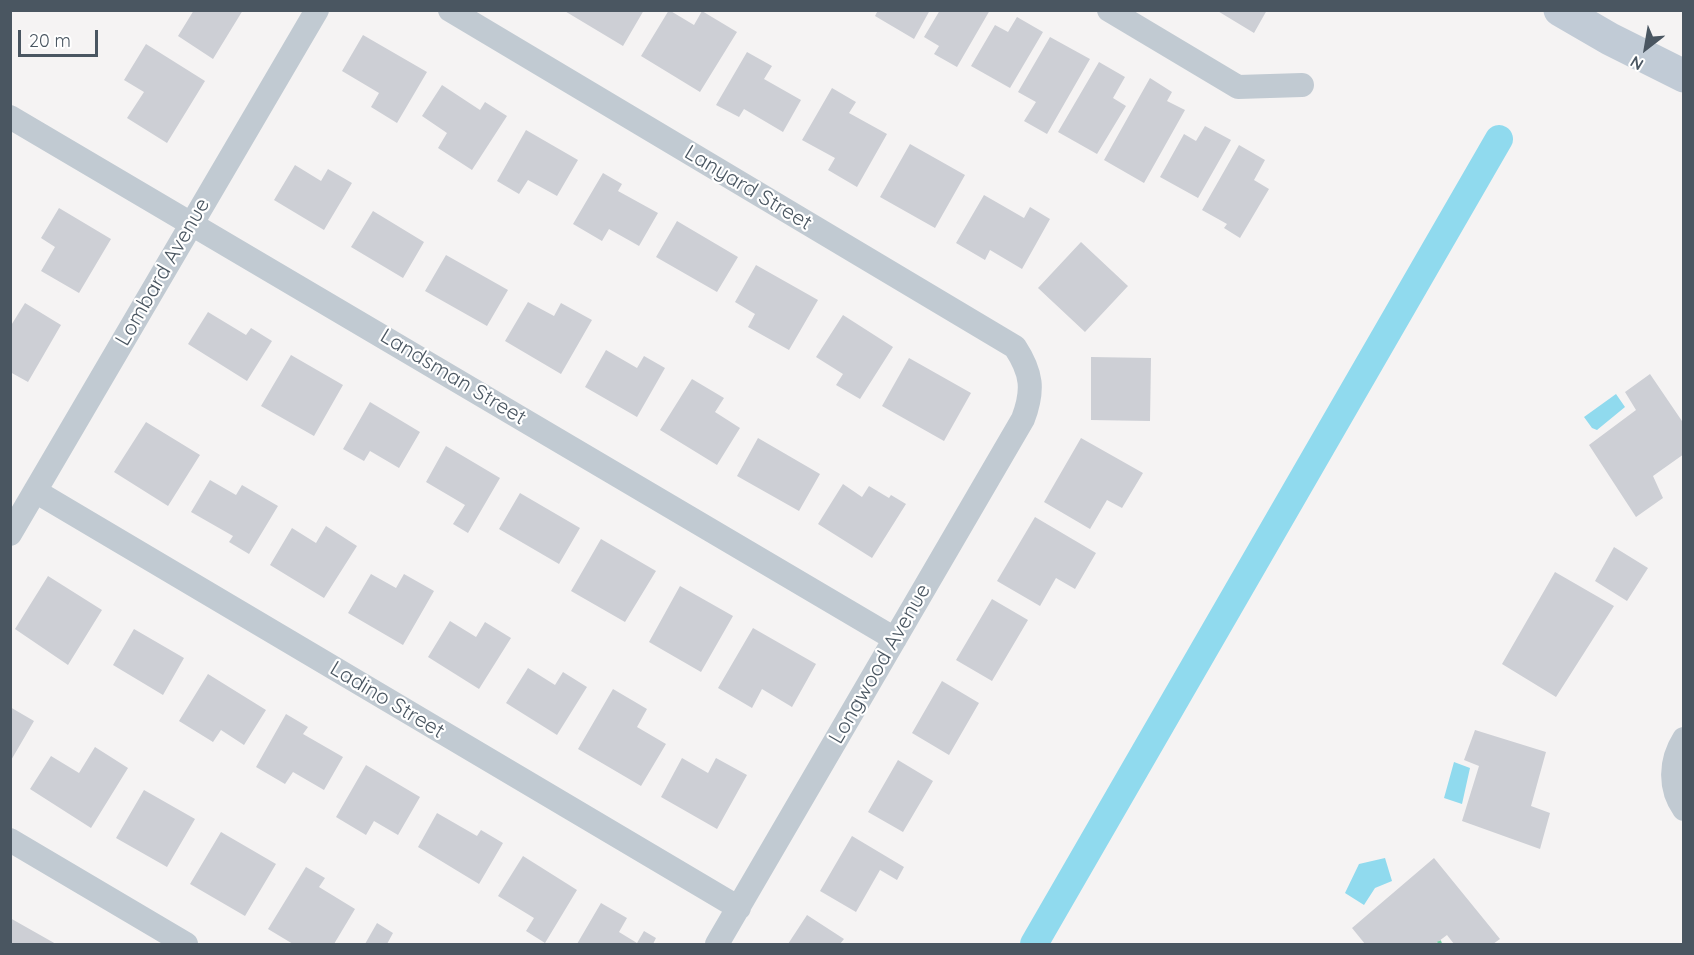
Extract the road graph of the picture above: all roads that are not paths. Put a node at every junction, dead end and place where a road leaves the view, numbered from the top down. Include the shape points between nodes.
1 (317, 10) edge
2 (450, 10) edge
3 (1109, 10) edge
4 (1560, 10) edge
5 (1683, 76) edge
6 (1302, 85) dead end
7 (10, 117) edge
8 (192, 222) junction
9 (1030, 380) joint
10 (35, 491) junction
11 (10, 534) edge
12 (895, 639) junction
13 (1683, 739) edge
14 (1683, 809) edge
15 (10, 840) edge
16 (739, 908) junction
17 (186, 945) edge
18 (717, 945) edge

1 - 8 street, Lombard Avenue
2 - 9 street, Lanyard Street via 1015,347
3 - 6 street via 1238,87
4 - 5 street
7 - 8 street, Landsman Street
8 - 10 street, Lombard Avenue
8 - 12 street, Landsman Street
9 - 12 street, Longwood Avenue via 1030,401 1023,419
10 - 11 street, Lombard Avenue
10 - 16 street, Ladino Street
12 - 16 street, Longwood Avenue
13 - 14 street via 1673,763 1674,788
15 - 17 street
16 - 18 street, Longwood Avenue

